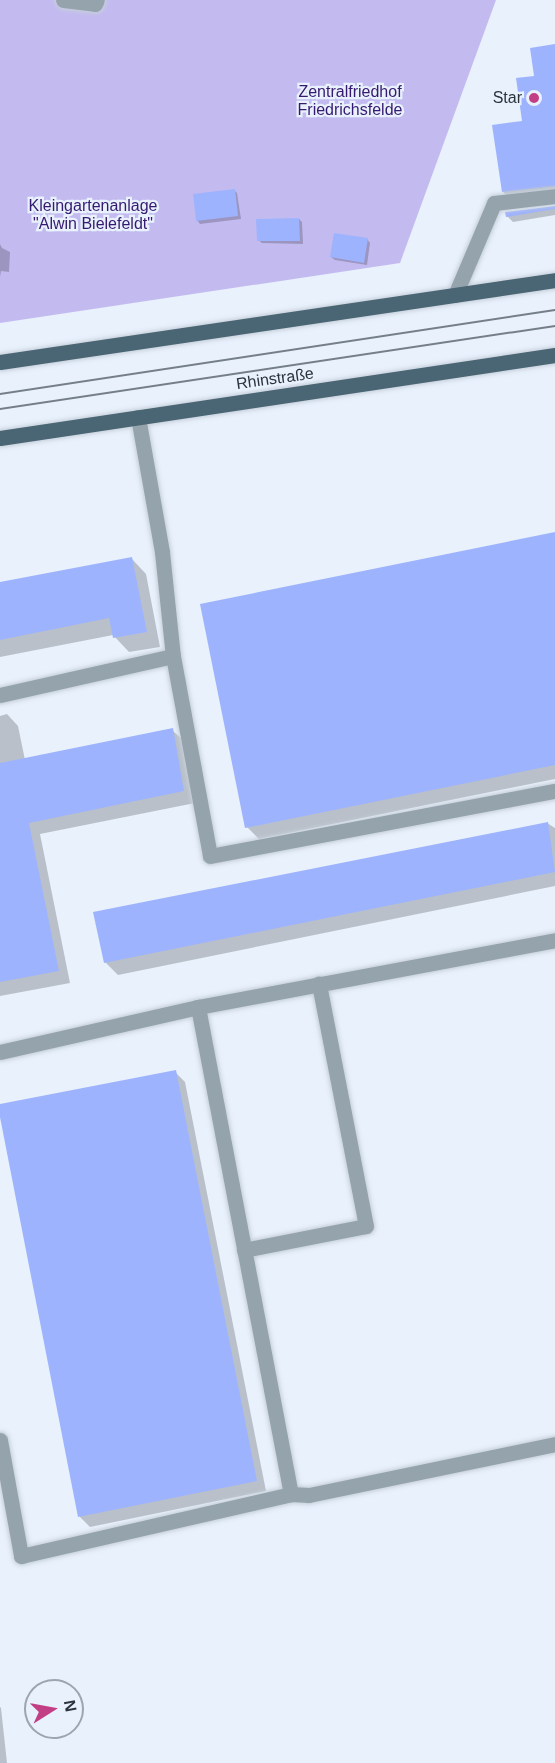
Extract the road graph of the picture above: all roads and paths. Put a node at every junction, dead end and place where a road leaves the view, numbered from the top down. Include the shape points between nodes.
1 (63, 0) edge
2 (97, 0) edge
3 (555, 196) edge
4 (555, 280) edge
5 (455, 295) junction
6 (555, 355) edge
7 (0, 362) edge
8 (138, 417) junction
9 (0, 438) edge
10 (173, 656) junction
11 (0, 695) edge
12 (555, 791) edge
13 (555, 940) edge
14 (319, 984) junction
15 (198, 1007) junction
16 (0, 1052) edge
17 (244, 1250) junction
18 (0, 1440) edge
19 (555, 1444) edge
20 (291, 1494) junction

1 - 2 lane via 95,4
3 - 5 lane via 494,203
4 - 5 main road
5 - 7 main road
6 - 8 main road, Rhinstraße
8 - 9 main road, Rhinstraße
8 - 10 lane via 162,552
10 - 11 lane
10 - 12 lane via 210,856
13 - 14 lane
14 - 15 lane
14 - 17 lane via 366,1226
15 - 16 lane
15 - 17 lane
17 - 20 lane
18 - 20 lane via 21,1556
19 - 20 lane via 309,1495

